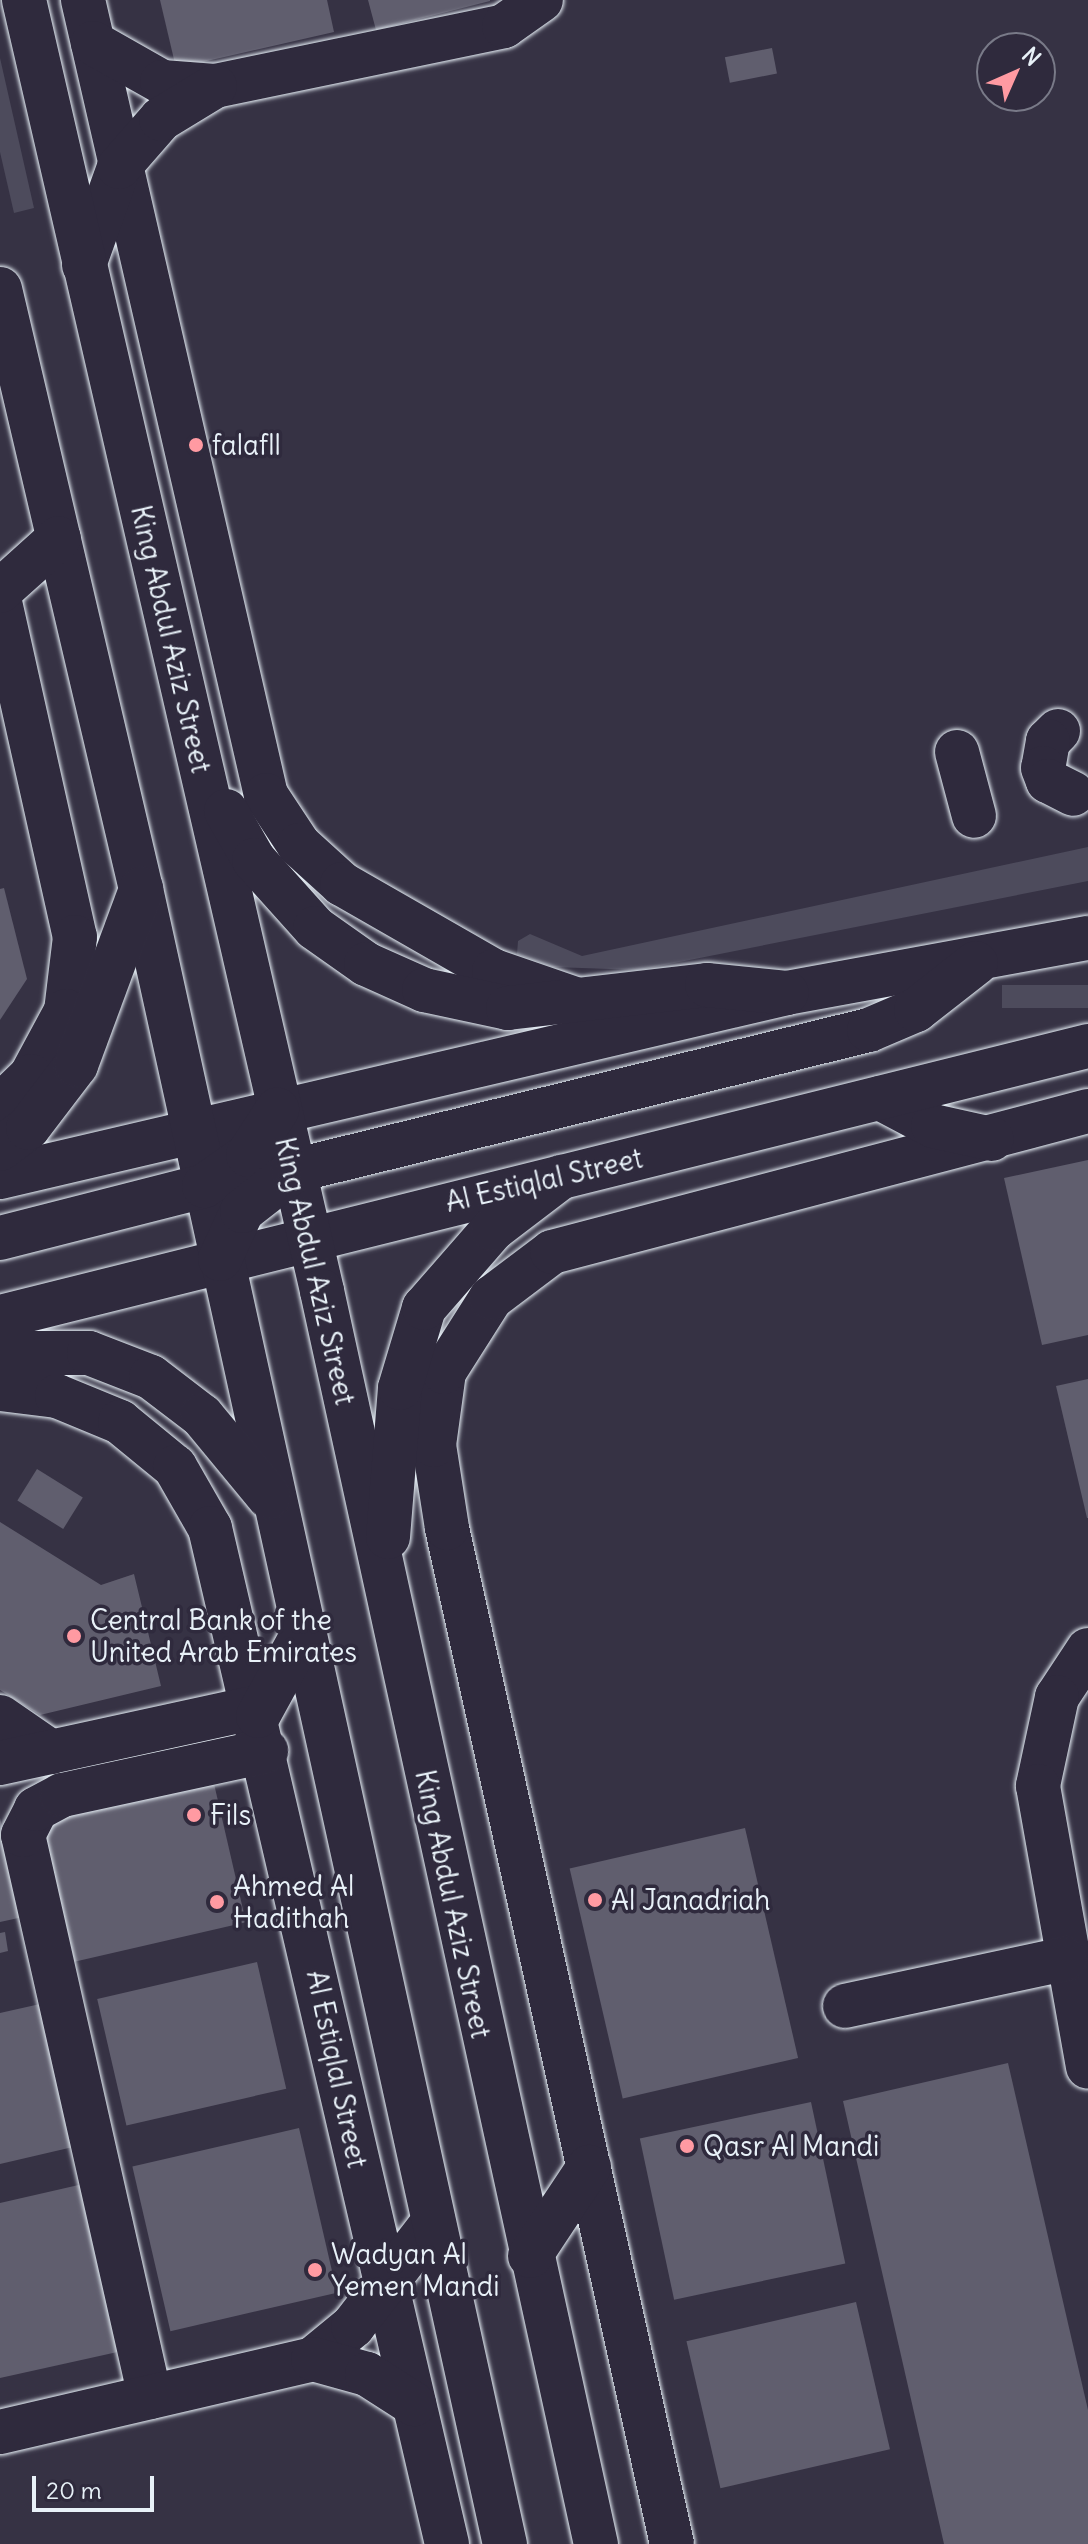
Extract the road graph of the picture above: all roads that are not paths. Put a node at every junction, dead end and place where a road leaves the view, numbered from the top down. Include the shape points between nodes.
1 (24, 0) edge
2 (83, 0) edge
3 (541, 0) edge
4 (93, 43) junction
5 (215, 86) junction
6 (119, 167) junction
7 (84, 265) junction
8 (0, 289) edge
9 (59, 538) junction
10 (0, 591) edge
11 (0, 602) edge
12 (12, 698) edge
13 (1058, 731) dead end
14 (198, 749) junction
15 (957, 752) dead end
16 (1073, 794) dead end
17 (974, 816) dead end
18 (141, 889) junction
19 (1088, 938) edge
20 (976, 963) junction
21 (787, 993) junction
22 (581, 1001) junction
23 (1088, 1046) edge
24 (880, 1098) junction
25 (0, 1106) edge
26 (277, 1110) junction
27 (1088, 1111) edge
28 (192, 1130) junction
29 (992, 1139) junction
30 (0, 1149) edge
31 (293, 1171) junction
32 (0, 1177) edge
33 (561, 1177) junction
34 (204, 1186) junction
35 (308, 1234) junction
36 (0, 1238) edge
37 (220, 1259) junction
38 (0, 1317) edge
39 (0, 1353) edge
40 (0, 1389) edge
41 (274, 1503) junction
42 (384, 1591) junction
43 (305, 1630) junction
44 (1088, 1650) edge
45 (0, 1717) edge
46 (260, 1725) junction
47 (51, 1752) junction
48 (0, 1763) edge
49 (1066, 1968) junction
50 (845, 2006) dead end
51 (1088, 2017) edge
52 (1088, 2067) edge
53 (589, 2167) junction
54 (431, 2225) junction
55 (530, 2256) junction
56 (385, 2285) junction
57 (313, 2359) junction
58 (150, 2397) junction
59 (414, 2404) junction
60 (0, 2432) edge
61 (447, 2544) edge
62 (505, 2544) edge
63 (596, 2544) edge
64 (672, 2544) edge

1 - 7 main road, King Abdul Aziz Street
2 - 4 main road, King Abdul Aziz Street
3 - 5 main road via 504,26
4 - 5 main road via 162,82
4 - 6 main road, King Abdul Aziz Street
5 - 6 main road via 161,119
6 - 7 main road
6 - 22 main road, King Abdul Aziz Street via 256,768 281,821 342,884 494,971
7 - 14 main road, King Abdul Aziz Street
8 - 9 main road
9 - 10 main road
9 - 18 main road
11 - 12 main road
12 - 25 main road via 68,899 74,975 48,1048
13 - 16 main road via 1048,741 1043,768 1048,781
14 - 22 main road via 254,860 340,947 453,999 508,1008
14 - 26 main road, King Abdul Aziz Street
15 - 17 main road
18 - 28 main road
18 - 30 main road via 76,1065 28,1128
19 - 20 main road
20 - 21 main road
20 - 31 main road via 916,1010 869,1030
21 - 22 main road via 707,985
21 - 26 main road
23 - 24 main road, Al Estiqlal Street
24 - 29 main road via 933,1126
24 - 33 main road, Al Estiqlal Street
26 - 28 main road
26 - 31 main road, King Abdul Aziz Street
26 - 34 main road via 248,1155
27 - 29 main road
28 - 32 main road
28 - 34 main road
29 - 53 main road via 552,1252 491,1298 463,1333 436,1407 440,1487
31 - 35 main road, King Abdul Aziz Street
31 - 37 main road via 242,1211
33 - 35 main road, Al Estiqlal Street
33 - 42 main road via 457,1267 409,1341
34 - 36 main road
34 - 37 main road
35 - 37 main road, Al Estiqlal Street
35 - 42 main road, King Abdul Aziz Street
37 - 38 main road, Al Estiqlal Street
37 - 41 main road
39 - 41 main road via 89,1353 151,1377 202,1416
40 - 46 main road, Al Estiqlal Street via 90,1406 175,1467 210,1528
41 - 43 main road
42 - 55 main road, King Abdul Aziz Street
43 - 46 main road
43 - 54 main road
44 - 49 main road via 1057,1697 1038,1786
45 - 47 main road
46 - 47 main road
46 - 56 main road, Al Estiqlal Street
46 - 58 main road via 62,1795 36,1809 23,1835
47 - 48 main road
49 - 50 main road
49 - 51 main road
49 - 52 main road
53 - 55 main road
53 - 64 main road
54 - 56 main road
54 - 62 main road
55 - 63 main road, King Abdul Aziz Street
56 - 57 main road
56 - 59 main road, Al Estiqlal Street
57 - 58 main road
57 - 59 main road via 367,2374
58 - 60 main road
59 - 61 main road

